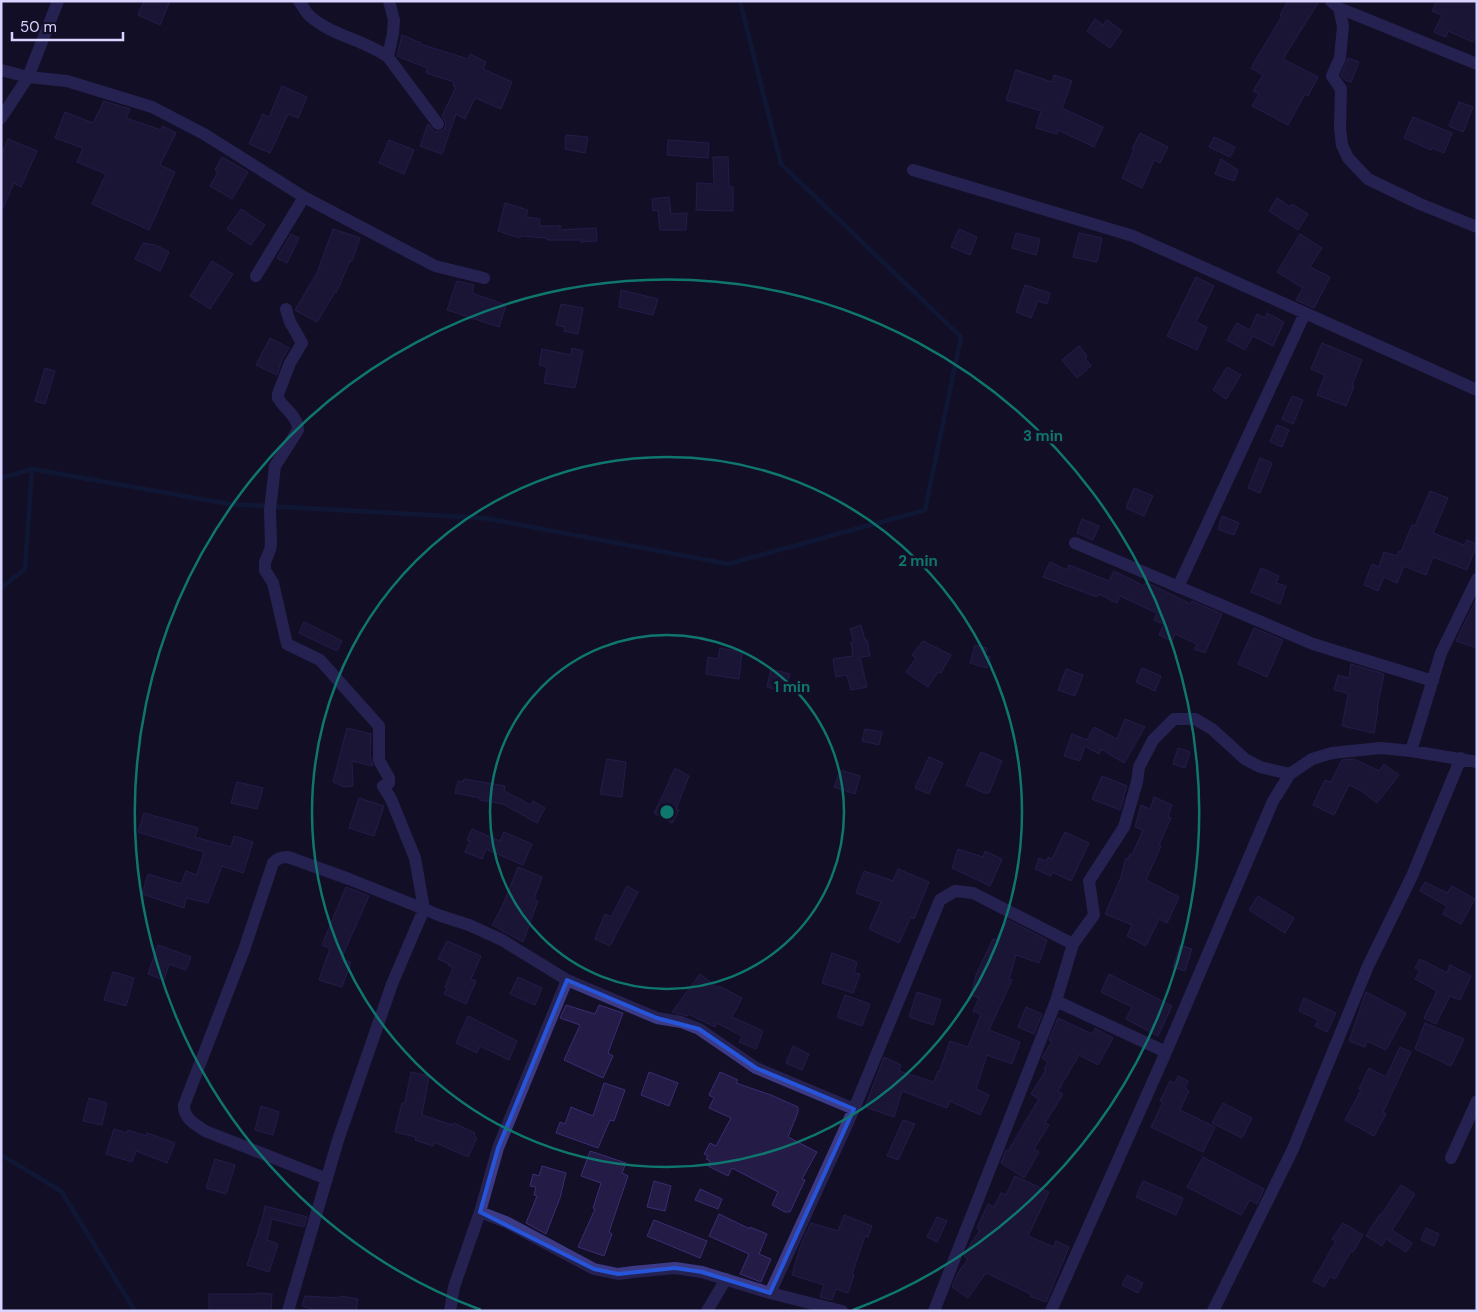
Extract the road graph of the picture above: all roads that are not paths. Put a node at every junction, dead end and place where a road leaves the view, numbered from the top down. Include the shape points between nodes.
1 (58, 1) edge
2 (299, 1) edge
3 (389, 1) edge
4 (1335, 5) edge
5 (388, 58) junction
6 (1477, 64) edge
7 (1, 70) edge
8 (28, 77) junction
9 (1, 118) edge
10 (438, 124) dead end
11 (913, 170) dead end
12 (304, 197) junction
13 (1477, 227) edge
14 (256, 276) dead end
15 (484, 278) dead end
16 (286, 309) dead end
17 (1305, 313) junction
18 (1477, 390) edge
19 (1075, 543) dead end
20 (1477, 579) edge
21 (1178, 587) junction
22 (1472, 598) edge
23 (1433, 681) junction
24 (1411, 750) junction
25 (1461, 758) junction
26 (1477, 762) edge
27 (1290, 774) junction
28 (424, 909) junction
29 (1073, 944) junction
30 (567, 980) junction
31 (1056, 1001) junction
32 (1166, 1052) junction
33 (1477, 1101) edge
34 (854, 1109) junction
35 (1451, 1158) dead end
36 (327, 1179) junction
37 (480, 1212) junction
38 (726, 1279) junction
39 (770, 1293) junction
40 (288, 1311) edge
41 (450, 1311) edge
42 (707, 1311) edge
43 (842, 1311) edge
44 (934, 1311) edge
45 (1051, 1311) edge
46 (1213, 1311) edge

1 - 8 street
2 - 5 street via 310,17 330,30 377,49
3 - 5 street via 394,20
4 - 6 street
4 - 13 street via 1343,26 1340,58 1332,76 1341,90 1340,129 1348,158 1368,179
5 - 10 street
7 - 8 street
8 - 9 street
8 - 12 street via 67,81 152,107 204,134
11 - 17 street via 1132,236
12 - 14 street
12 - 15 street via 435,266
16 - 28 street via 302,343 290,363 278,398 298,424 298,430 275,466 270,506 271,544 265,570 273,583 287,644 320,660 379,726 379,760 389,778 389,783 383,786 415,858
17 - 18 street
17 - 21 street
19 - 21 street
20 - 22 street
21 - 23 street via 1313,644
22 - 23 street via 1441,653
23 - 24 street
24 - 25 street
24 - 27 street via 1381,748 1332,753 1312,759
25 - 26 street
25 - 46 street via 1412,876 1368,966 1293,1149
27 - 29 street via 1260,767 1245,759 1212,729 1195,719 1174,719 1152,740 1139,767 1124,827 1090,881 1094,915
27 - 32 street via 1273,801
28 - 30 street via 502,940
28 - 36 street via 392,984
28 - 36 street via 288,857 278,858 273,863 244,950 184,1105 188,1118 205,1131
29 - 31 street
29 - 34 street via 973,893 955,891 940,900
30 - 34 street via 657,1018 699,1029 756,1068
30 - 37 street via 498,1148
31 - 32 street
31 - 44 street
32 - 45 street
33 - 35 street
34 - 39 street
36 - 40 street
37 - 38 street via 508,1223 594,1269 618,1274 675,1268
37 - 41 street via 454,1287
38 - 39 street
38 - 42 street
39 - 43 street

